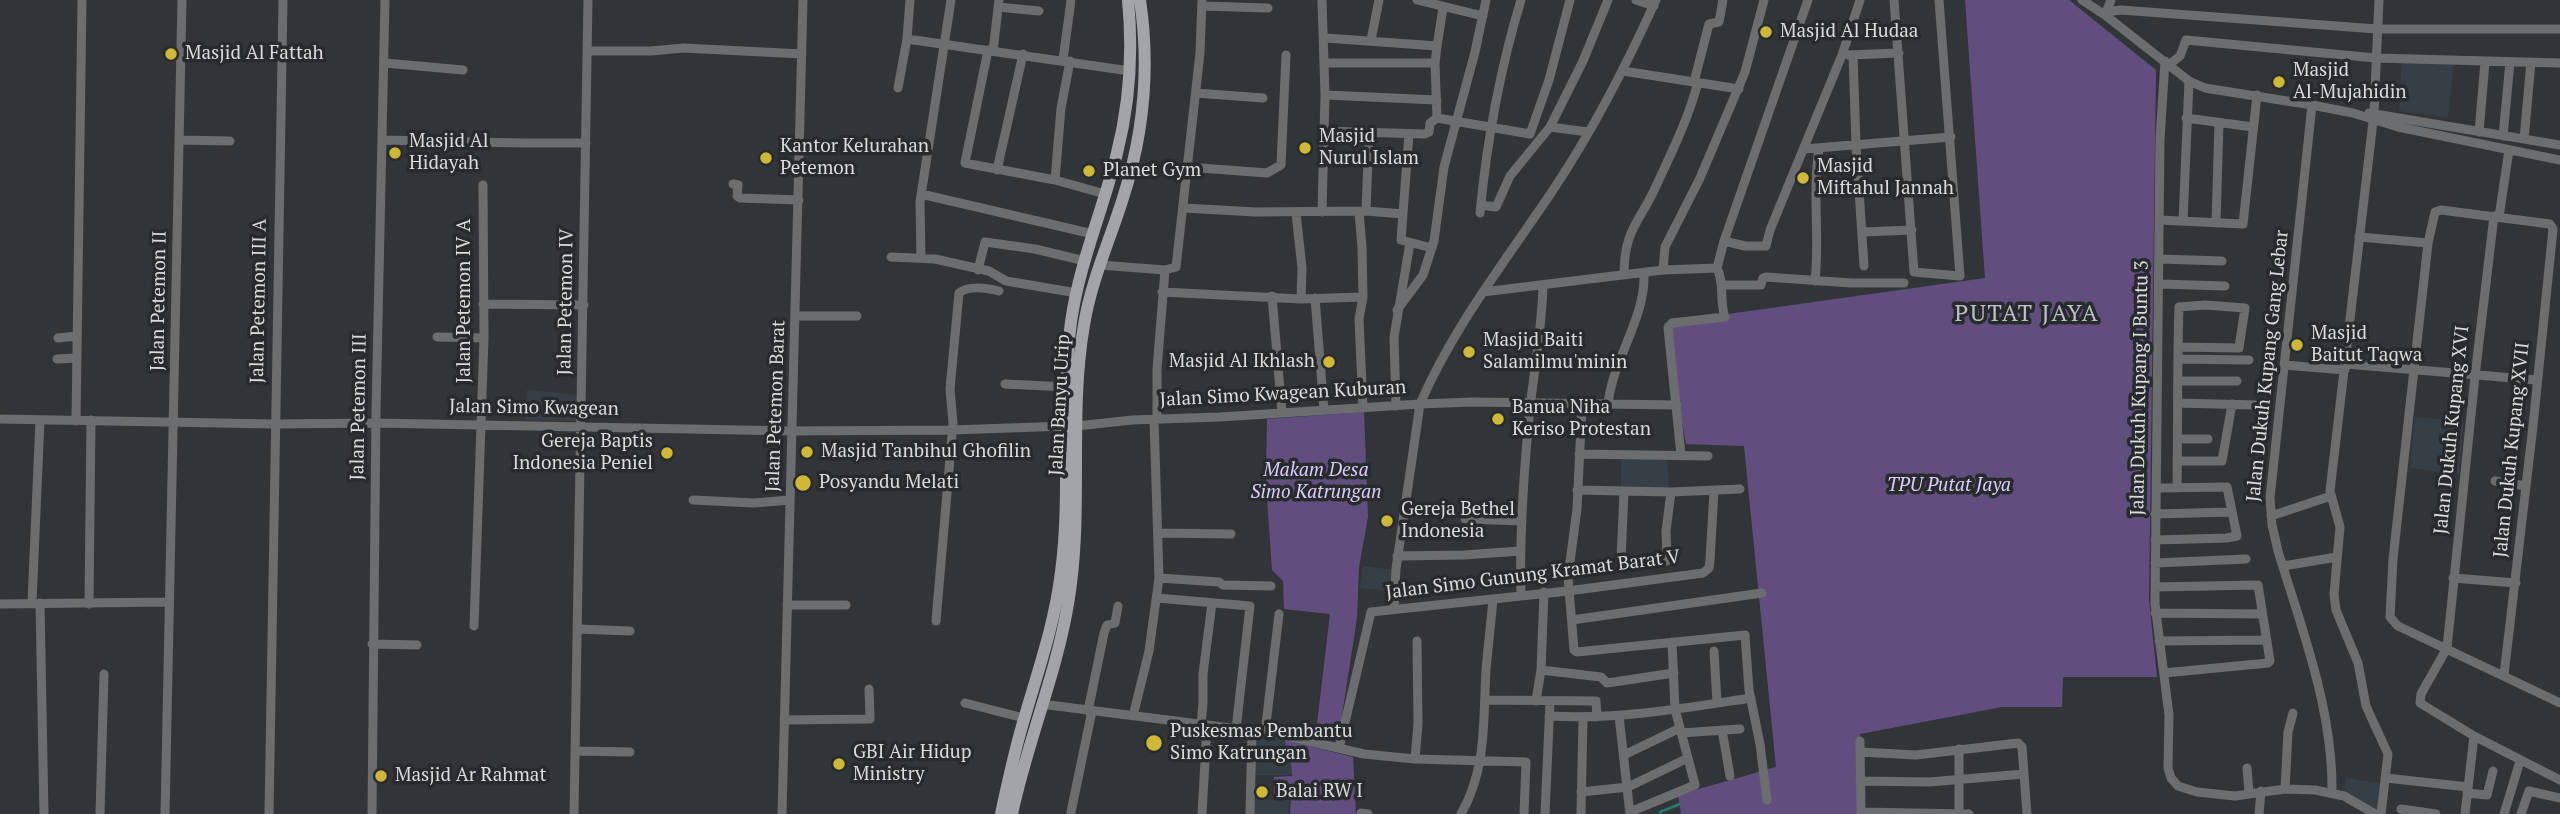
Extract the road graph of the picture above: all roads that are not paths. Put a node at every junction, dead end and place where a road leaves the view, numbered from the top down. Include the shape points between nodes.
1 (82, 0) edge
2 (182, 0) edge
3 (283, 0) edge
4 (385, 0) edge
5 (588, 0) edge
6 (803, 0) edge
7 (910, 0) edge
8 (951, 0) edge
9 (1071, 0) edge
10 (1128, 0) edge
11 (1140, 0) edge
12 (1322, 0) edge
13 (1379, 0) edge
14 (1416, 0) edge
15 (1486, 0) edge
16 (1521, 0) edge
17 (1570, 0) edge
18 (1608, 0) edge
19 (1636, 0) edge
20 (1723, 0) edge
21 (1764, 0) edge
22 (1808, 0) edge
23 (1860, 0) edge
24 (1894, 0) edge
25 (1939, 0) edge
26 (2082, 0) edge
27 (2111, 0) edge
28 (2379, 0) edge
29 (1202, 3) edge
30 (1655, 3) edge
31 (998, 4) edge
32 (1268, 8) dead end
33 (1443, 8) junction
34 (1039, 11) dead end
35 (2106, 14) junction
36 (1483, 16) junction
37 (2377, 29) junction
38 (2560, 29) edge
39 (1325, 38) junction
40 (907, 39) junction
41 (1371, 40) junction
42 (943, 44) junction
43 (1434, 46) junction
44 (991, 50) junction
45 (587, 51) junction
46 (1899, 53) junction
47 (802, 54) junction
48 (1023, 54) junction
49 (1286, 55) dead end
50 (1842, 55) junction
51 (1853, 55) junction
52 (2376, 58) junction
53 (1066, 60) junction
54 (2167, 62) junction
55 (2485, 62) junction
56 (2510, 62) junction
57 (2530, 62) junction
58 (385, 63) junction
59 (1325, 63) junction
60 (1435, 63) junction
61 (2560, 64) edge
62 (463, 69) dead end
63 (1130, 71) junction
64 (1623, 71) junction
65 (2189, 81) junction
66 (1696, 82) junction
67 (898, 88) dead end
68 (1739, 89) junction
69 (1196, 93) junction
70 (1325, 95) junction
71 (2256, 95) junction
72 (1263, 99) dead end
73 (1437, 100) junction
74 (2312, 105) junction
75 (2374, 114) junction
76 (2186, 117) junction
77 (1437, 118) junction
78 (1456, 121) junction
79 (2219, 123) junction
80 (2447, 126) junction
81 (1492, 127) junction
82 (1550, 127) junction
83 (2253, 127) junction
84 (1323, 131) junction
85 (1588, 132) junction
86 (2479, 132) junction
87 (1368, 133) junction
88 (1409, 134) junction
89 (2503, 136) junction
90 (1951, 137) junction
91 (2445, 138) junction
92 (2524, 139) junction
93 (180, 140) junction
94 (382, 140) junction
95 (1905, 140) junction
96 (230, 141) dead end
97 (586, 142) junction
98 (1856, 145) junction
99 (2560, 145) edge
100 (1804, 149) junction
101 (1819, 149) junction
102 (2509, 150) junction
103 (2560, 160) edge
104 (1188, 167) junction
105 (997, 170) junction
106 (1055, 180) junction
107 (733, 184) dead end
108 (483, 185) dead end
109 (921, 194) junction
110 (1105, 194) junction
111 (799, 200) junction
112 (1183, 208) junction
113 (1322, 212) junction
114 (1362, 212) junction
115 (1296, 213) junction
116 (1403, 214) junction
117 (2497, 217) junction
118 (2159, 220) junction
119 (2183, 221) junction
120 (2216, 223) junction
121 (1912, 230) junction
122 (1863, 232) junction
123 (1093, 233) junction
124 (2359, 237) junction
125 (1724, 241) junction
126 (1410, 243) junction
127 (2428, 243) junction
128 (1432, 248) junction
129 (891, 257) dead end
130 (921, 258) junction
131 (2160, 259) junction
132 (1085, 261) junction
133 (2222, 261) dead end
134 (1100, 265) junction
135 (1864, 266) dead end
136 (1717, 268) junction
137 (978, 270) junction
138 (1663, 270) junction
139 (1165, 271) junction
140 (1644, 273) junction
141 (1624, 275) junction
142 (1815, 281) junction
143 (1903, 283) dead end
144 (2160, 284) junction
145 (1543, 285) junction
146 (1722, 285) junction
147 (2225, 286) dead end
148 (999, 291) dead end
149 (1162, 292) junction
150 (1483, 292) junction
151 (1077, 293) junction
152 (1272, 296) junction
153 (1363, 297) junction
154 (1301, 299) junction
155 (1315, 299) junction
156 (483, 304) junction
157 (584, 305) junction
158 (1397, 310) junction
159 (796, 316) junction
160 (857, 316) dead end
161 (77, 336) junction
162 (438, 337) dead end
163 (58, 338) dead end
164 (484, 338) junction
165 (2179, 347) junction
166 (77, 358) junction
167 (57, 359) dead end
168 (2178, 359) junction
169 (2249, 360) dead end
170 (2284, 365) junction
171 (2345, 367) junction
172 (2413, 371) junction
173 (2474, 376) junction
174 (2536, 380) junction
175 (2178, 381) junction
176 (2237, 381) dead end
177 (1005, 384) dead end
178 (1068, 387) junction
179 (2178, 403) junction
180 (1420, 404) junction
181 (1531, 404) junction
182 (2232, 404) junction
183 (1582, 405) junction
184 (1608, 405) junction
185 (1677, 405) junction
186 (2255, 405) dead end
187 (1396, 406) junction
188 (1363, 408) junction
189 (1324, 410) junction
190 (1282, 413) junction
191 (0, 418) edge
192 (1155, 419) junction
193 (91, 420) junction
194 (174, 420) junction
195 (40, 421) junction
196 (76, 421) junction
197 (376, 423) junction
198 (274, 424) junction
199 (481, 425) junction
200 (1077, 426) junction
201 (580, 427) junction
202 (952, 430) junction
203 (792, 431) junction
204 (2178, 439) junction
205 (2208, 439) dead end
206 (1579, 454) junction
207 (1681, 455) junction
208 (1708, 456) dead end
209 (2177, 461) junction
210 (2494, 481) dead end
211 (2526, 486) junction
212 (2156, 488) junction
213 (2176, 488) junction
214 (1740, 489) dead end
215 (1577, 490) junction
216 (1714, 491) junction
217 (1624, 492) junction
218 (1671, 492) junction
219 (2332, 498) junction
220 (693, 500) dead end
221 (790, 500) junction
222 (2232, 512) junction
223 (2155, 514) junction
224 (2271, 516) junction
225 (1465, 519) dead end
226 (1522, 520) junction
227 (1158, 533) junction
228 (1231, 534) dead end
229 (2155, 540) junction
230 (1520, 551) junction
231 (1397, 556) junction
232 (2337, 557) junction
233 (1621, 559) dead end
234 (2246, 559) dead end
235 (1667, 561) dead end
236 (2155, 563) junction
237 (1067, 566) junction
238 (2283, 566) junction
239 (1159, 578) junction
240 (2453, 578) junction
241 (2516, 583) junction
242 (1270, 586) dead end
243 (2155, 587) junction
244 (1568, 591) junction
245 (1544, 592) junction
246 (1762, 593) dead end
247 (1521, 595) junction
248 (1157, 598) junction
249 (1493, 599) junction
250 (36, 602) junction
251 (168, 602) junction
252 (1212, 603) junction
253 (0, 604) edge
254 (89, 604) junction
255 (846, 604) dead end
256 (787, 605) junction
257 (1118, 606) dead end
258 (1394, 609) junction
259 (2155, 612) junction
260 (1279, 614) dead end
261 (2262, 614) junction
262 (1572, 620) junction
263 (936, 621) dead end
264 (474, 626) dead end
265 (577, 629) junction
266 (630, 631) dead end
267 (2267, 640) junction
268 (1417, 641) dead end
269 (2159, 641) junction
270 (1672, 642) junction
271 (372, 644) junction
272 (416, 645) dead end
273 (2447, 648) junction
274 (1714, 651) dead end
275 (1541, 670) junction
276 (1674, 673) junction
277 (104, 674) dead end
278 (2164, 674) junction
279 (2504, 675) junction
280 (869, 689) dead end
281 (1751, 698) junction
282 (1485, 699) junction
283 (1536, 701) junction
284 (1550, 702) junction
285 (2560, 702) edge
286 (965, 703) dead end
287 (1717, 703) junction
288 (1041, 704) junction
289 (1675, 709) junction
290 (1090, 711) junction
291 (2293, 713) dead end
292 (1133, 716) junction
293 (1549, 716) junction
294 (1619, 716) junction
295 (1024, 718) junction
296 (1583, 718) junction
297 (1597, 718) junction
298 (784, 720) junction
299 (1204, 725) junction
300 (1236, 729) junction
301 (1740, 729) dead end
302 (1722, 730) junction
303 (1680, 731) junction
304 (1252, 732) junction
305 (1265, 733) junction
306 (2474, 736) junction
307 (1860, 741) dead end
308 (1339, 748) junction
309 (1958, 750) junction
310 (576, 751) junction
311 (630, 752) dead end
312 (1860, 752) junction
313 (1624, 755) junction
314 (1688, 758) junction
315 (1415, 759) junction
316 (1482, 759) junction
317 (2520, 761) junction
318 (2247, 768) dead end
319 (2493, 771) dead end
320 (2024, 774) junction
321 (1730, 776) dead end
322 (2386, 778) junction
323 (1959, 779) junction
324 (2560, 780) edge
325 (1860, 781) junction
326 (1628, 787) junction
327 (2285, 789) junction
328 (2468, 790) junction
329 (2261, 791) junction
330 (1581, 792) junction
331 (2332, 792) junction
332 (2249, 793) junction
333 (2560, 798) edge
334 (1767, 800) dead end
335 (2401, 809) dead end
336 (2363, 811) edge
337 (1861, 812) edge
338 (1071, 813) edge
339 (1630, 813) edge
340 (1874, 813) edge
341 (1903, 813) edge
342 (44, 814) edge
343 (100, 814) edge
344 (165, 814) edge
345 (270, 814) edge
346 (372, 814) edge
347 (574, 814) edge
348 (782, 814) edge
349 (1001, 814) edge
350 (1013, 814) edge
351 (1202, 814) edge
352 (1250, 814) edge
353 (1461, 814) edge
354 (1524, 814) edge
355 (1545, 814) edge
356 (1581, 814) edge
357 (1959, 814) edge
358 (1969, 814) edge
359 (2027, 814) edge
360 (2259, 814) edge
361 (2375, 814) edge
362 (2381, 814) edge
363 (2436, 814) edge
364 (2465, 814) edge
365 (2504, 814) edge
366 (2521, 814) edge

1 - 161 street
2 - 93 street, Jalan Petemon II
3 - 198 street, Jalan Petemon III A
4 - 58 street, Jalan Petemon III
5 - 45 street, Jalan Petemon IV
6 - 47 street, Jalan Petemon Barat
7 - 40 street
8 - 42 street
9 - 53 street
10 - 63 main road, Jalan Banyu Urip
11 - 134 main road, Jalan Banyu Urip via 1146,68 1141,129
12 - 39 street
13 - 41 street
14 - 33 street
15 - 36 street
16 - 81 street
17 - 81 street via 1530,134
18 - 82 street
19 - 30 street
20 - 66 street via 1719,22 1709,24
21 - 68 street
22 - 125 street
23 - 50 street
24 - 46 street
25 - 90 street
26 - 35 street
27 - 35 street
28 - 37 street
29 - 32 street
29 - 69 street
30 - 64 street, Jalan Simo Kwagean Kuburan
31 - 34 street
31 - 44 street
33 - 36 street
33 - 43 street
35 - 37 street via 2121,10
35 - 54 street
36 - 78 street
37 - 38 street
37 - 52 street
39 - 41 street
39 - 59 street
40 - 42 street
40 - 67 street
41 - 43 street
42 - 44 street
42 - 109 street
43 - 60 street
44 - 48 street
44 - 105 street via 965,162
45 - 47 street via 684,48
45 - 97 street, Jalan Petemon IV
46 - 51 street
46 - 95 street
47 - 111 street, Jalan Petemon Barat
48 - 53 street
48 - 105 street
49 - 104 street via 1281,165 1267,173
50 - 51 street
50 - 100 street
51 - 98 street
52 - 54 street via 2186,40 2180,56
52 - 55 street
52 - 75 street
53 - 63 street
53 - 106 street
54 - 65 street
54 - 118 street, Jalan Dukuh Kupang I Buntu 3
55 - 56 street
55 - 86 street
56 - 57 street
56 - 89 street
57 - 61 street
57 - 92 street
58 - 62 street
58 - 94 street, Jalan Petemon III
59 - 60 street
59 - 70 street
60 - 73 street
63 - 110 main road, Jalan Banyu Urip
64 - 66 street
64 - 85 street, Jalan Simo Kwagean Kuburan
65 - 71 street via 2210,89
65 - 76 street
66 - 68 street
66 - 141 street via 1693,103 1657,186 1629,234
68 - 138 street via 1665,247
69 - 72 street
69 - 104 street
70 - 73 street
70 - 84 street
71 - 74 street
71 - 83 street
73 - 77 street
74 - 75 street
74 - 170 street, Jalan Dukuh Kupang Gang Lebar
75 - 80 street
75 - 91 street
75 - 124 street
76 - 79 street
76 - 119 street
77 - 78 street
77 - 88 street via 1430,123 1429,132
78 - 81 street
78 - 128 street
79 - 83 street
79 - 120 street
80 - 86 street
80 - 91 street
81 - 82 street via 1480,209 1496,207 1510,176
82 - 85 street
83 - 120 street via 2243,225
84 - 87 street
84 - 113 street
85 - 150 street, Jalan Simo Kwagean Kuburan
86 - 89 street
87 - 88 street
87 - 114 street
88 - 116 street
89 - 92 street
90 - 95 street
90 - 121 street via 1962,275 1914,271
91 - 102 street
92 - 99 street
93 - 96 street
93 - 194 street, Jalan Petemon II
94 - 97 street
94 - 197 street, Jalan Petemon III
95 - 98 street
95 - 121 street
97 - 157 street, Jalan Petemon IV
98 - 101 street
98 - 122 street
100 - 101 street
100 - 125 street via 1766,246
101 - 142 street
102 - 103 street
102 - 117 street, Jalan Dukuh Kupang XVI
104 - 112 street
105 - 106 street
106 - 110 street
107 - 111 street via 738,185 738,198
108 - 156 street, Jalan Petemon IV A
109 - 123 street
109 - 130 street
110 - 123 main road, Jalan Banyu Urip
111 - 159 street, Jalan Petemon Barat
112 - 115 street
112 - 139 street via 1177,267
113 - 114 street
113 - 115 street
114 - 116 street
114 - 153 street
115 - 154 street
116 - 126 street via 1401,240
117 - 127 street via 2437,211
117 - 173 street, Jalan Dukuh Kupang XVI
117 - 174 street, Jalan Dukuh Kupang XVII via 2550,224 2553,229
118 - 119 street
118 - 131 street, Jalan Dukuh Kupang I Buntu 3
119 - 120 street
121 - 122 street
122 - 135 street
123 - 132 main road, Jalan Banyu Urip
124 - 127 street
124 - 171 street
125 - 136 street
126 - 128 street
126 - 158 street
127 - 172 street
128 - 158 street via 1423,275
129 - 130 street
130 - 137 street
131 - 133 street
131 - 144 street, Jalan Dukuh Kupang I Buntu 3
132 - 137 street via 985,242
132 - 151 main road, Jalan Banyu Urip
134 - 139 street
134 - 200 main road, Jalan Banyu Urip via 1084,324
136 - 138 street
136 - 146 street
137 - 151 street via 1006,281
138 - 140 street
139 - 149 street
140 - 141 street
140 - 184 street
141 - 145 street
142 - 143 street
142 - 146 street via 1766,276 1761,285
144 - 147 street
144 - 212 street, Jalan Dukuh Kupang I Buntu 3
145 - 150 street
145 - 181 street
146 - 185 street via 1725,317 1672,323 1668,328
148 - 202 street via 978,288 958,293 950,389
149 - 152 street
149 - 192 street
150 - 180 street, Jalan Simo Kwagean Kuburan
151 - 178 main road, Jalan Banyu Urip
152 - 154 street
152 - 190 street
153 - 155 street
153 - 188 street via 1359,319
154 - 155 street
155 - 189 street
156 - 157 street
156 - 164 street, Jalan Petemon IV A
157 - 201 street, Jalan Petemon IV
158 - 187 street
159 - 160 street
159 - 203 street, Jalan Petemon Barat
161 - 163 street
161 - 166 street
162 - 164 street
164 - 199 street, Jalan Petemon IV A
165 - 165 street via 2180,306 2245,308 2240,347
165 - 168 street
166 - 167 street
166 - 196 street
168 - 169 street
168 - 175 street
170 - 171 street
170 - 224 street, Jalan Dukuh Kupang Gang Lebar
171 - 172 street
171 - 219 street
172 - 173 street
172 - 273 street via 2390,617 2394,624
173 - 174 street
173 - 240 street, Jalan Dukuh Kupang XVI
174 - 211 street, Jalan Dukuh Kupang XVII
175 - 176 street
175 - 179 street
177 - 178 street
178 - 200 main road, Jalan Banyu Urip
179 - 182 street
179 - 204 street
180 - 181 street
180 - 187 street, Jalan Simo Kwagean Kuburan
180 - 231 street
181 - 183 street
181 - 226 street
182 - 186 street
182 - 209 street via 2222,461
183 - 184 street
183 - 206 street
184 - 185 street
185 - 207 street
187 - 188 street, Jalan Simo Kwagean Kuburan
188 - 189 street, Jalan Simo Kwagean Kuburan
189 - 190 street, Jalan Simo Kwagean Kuburan
190 - 192 street, Jalan Simo Kwagean Kuburan
191 - 195 street, Jalan Simo Kwagean
192 - 200 street, Jalan Simo Kwagean Kuburan
192 - 227 street
193 - 194 street, Jalan Simo Kwagean
193 - 196 street, Jalan Simo Kwagean
193 - 254 street
194 - 198 street, Jalan Simo Kwagean
194 - 251 street, Jalan Petemon II
195 - 196 street, Jalan Simo Kwagean
195 - 250 street
197 - 198 street, Jalan Simo Kwagean
197 - 199 street, Jalan Simo Kwagean
197 - 271 street, Jalan Petemon III
198 - 345 street, Jalan Petemon III A
199 - 201 street, Jalan Simo Kwagean
199 - 264 street, Jalan Petemon IV A
200 - 202 street, Jalan Simo Kwagean
200 - 237 main road, Jalan Banyu Urip
201 - 203 street, Jalan Simo Kwagean
201 - 265 street, Jalan Petemon IV
202 - 203 street, Jalan Simo Kwagean
202 - 263 street
203 - 221 street, Jalan Petemon Barat
204 - 205 street
204 - 209 street
206 - 207 street
206 - 215 street
207 - 208 street
209 - 213 street
210 - 211 street
211 - 241 street, Jalan Dukuh Kupang XVII
212 - 213 street
212 - 223 street, Jalan Dukuh Kupang I Buntu 3
213 - 222 street via 2227,487
214 - 216 street
215 - 217 street
215 - 244 street
216 - 218 street
216 - 244 street, Jalan Simo Gunung Kramat Barat V via 1706,571
217 - 218 street
217 - 233 street
218 - 235 street
219 - 224 street
219 - 232 street via 2340,527
220 - 221 street
221 - 256 street, Jalan Petemon Barat
222 - 223 street
222 - 229 street via 2237,537
223 - 229 street, Jalan Dukuh Kupang I Buntu 3
224 - 238 street, Jalan Dukuh Kupang Gang Lebar
225 - 226 street
226 - 230 street
227 - 228 street
227 - 239 street
229 - 236 street, Jalan Dukuh Kupang I Buntu 3
230 - 231 street
230 - 247 street
231 - 258 street
232 - 238 street
232 - 322 street via 2336,610 2358,663 2366,706 2386,748
234 - 236 street
236 - 243 street, Jalan Dukuh Kupang I Buntu 3
237 - 288 main road, Jalan Banyu Urip via 1069,603
237 - 295 main road, Jalan Banyu Urip
238 - 331 street, Jalan Dukuh Kupang Gang Lebar via 2326,715
239 - 242 street
239 - 248 street
240 - 241 street
240 - 273 street, Jalan Dukuh Kupang XVI
241 - 279 street, Jalan Dukuh Kupang XVII
243 - 259 street, Jalan Dukuh Kupang I Buntu 3
243 - 261 street via 2258,585
244 - 245 street, Jalan Simo Gunung Kramat Barat V
244 - 262 street
245 - 247 street, Jalan Simo Gunung Kramat Barat V
245 - 275 street
246 - 262 street
247 - 249 street, Jalan Simo Gunung Kramat Barat V
248 - 252 street
248 - 292 street
249 - 258 street, Jalan Simo Gunung Kramat Barat V
249 - 282 street
250 - 253 street
250 - 254 street
250 - 342 street
251 - 254 street
251 - 344 street, Jalan Petemon II
252 - 299 street via 1203,674
252 - 300 street via 1250,607
255 - 256 street
256 - 298 street, Jalan Petemon Barat
257 - 290 street via 1115,623 1107,625 1104,634
258 - 308 street, Jalan Simo Gunung Kramat Barat V via 1368,615
259 - 261 street
259 - 269 street, Jalan Dukuh Kupang I Buntu 3
260 - 305 street
261 - 267 street
262 - 270 street via 1577,652
265 - 266 street
265 - 310 street, Jalan Petemon IV
267 - 269 street
267 - 278 street via 2268,663
268 - 315 street
269 - 278 street, Jalan Dukuh Kupang I Buntu 3
270 - 276 street
270 - 281 street via 1743,634 1747,637
271 - 272 street
271 - 346 street, Jalan Petemon III
273 - 279 street
273 - 306 street via 2420,703
274 - 287 street
275 - 276 street via 1601,677 1607,683
275 - 283 street
276 - 289 street
277 - 343 street
278 - 332 street, Jalan Dukuh Kupang I Buntu 3 via 2171,778 2178,786 2197,792
279 - 285 street
280 - 298 street via 870,719
281 - 287 street
281 - 334 street
282 - 283 street
282 - 316 street
283 - 284 street
284 - 293 street
284 - 297 street via 1596,701
286 - 295 street
287 - 289 street
288 - 290 street
288 - 350 main road, Jalan Banyu Urip
289 - 294 street
289 - 303 street
290 - 292 street
290 - 338 street
291 - 327 street
292 - 299 street
293 - 296 street
293 - 355 street
294 - 297 street
294 - 313 street
295 - 349 main road, Jalan Banyu Urip
296 - 297 street
296 - 330 street
298 - 348 street, Jalan Petemon Barat
299 - 300 street
299 - 351 street
300 - 304 street
301 - 302 street
302 - 303 street
302 - 321 street
303 - 313 street
303 - 314 street
304 - 305 street
304 - 352 street
305 - 308 street
306 - 317 street
306 - 328 street
307 - 312 street
308 - 315 street
309 - 312 street via 1916,755
309 - 320 street via 2013,742 2022,747
309 - 323 street
310 - 311 street
310 - 347 street, Jalan Petemon IV
312 - 325 street
313 - 326 street
314 - 326 street
314 - 339 street via 1695,785
315 - 316 street
316 - 353 street
316 - 354 street via 1527,763
317 - 324 street
317 - 365 street
318 - 332 street
319 - 328 street via 2487,795
320 - 323 street
320 - 359 street
322 - 328 street
322 - 362 street
323 - 325 street
323 - 357 street
325 - 337 street
326 - 330 street
326 - 339 street
327 - 329 street
327 - 331 street
328 - 364 street
329 - 332 street
329 - 360 street
330 - 356 street
331 - 336 street
333 - 366 street via 2529,791
335 - 363 street
336 - 361 street
337 - 340 street
340 - 341 street
341 - 357 street
357 - 358 street

